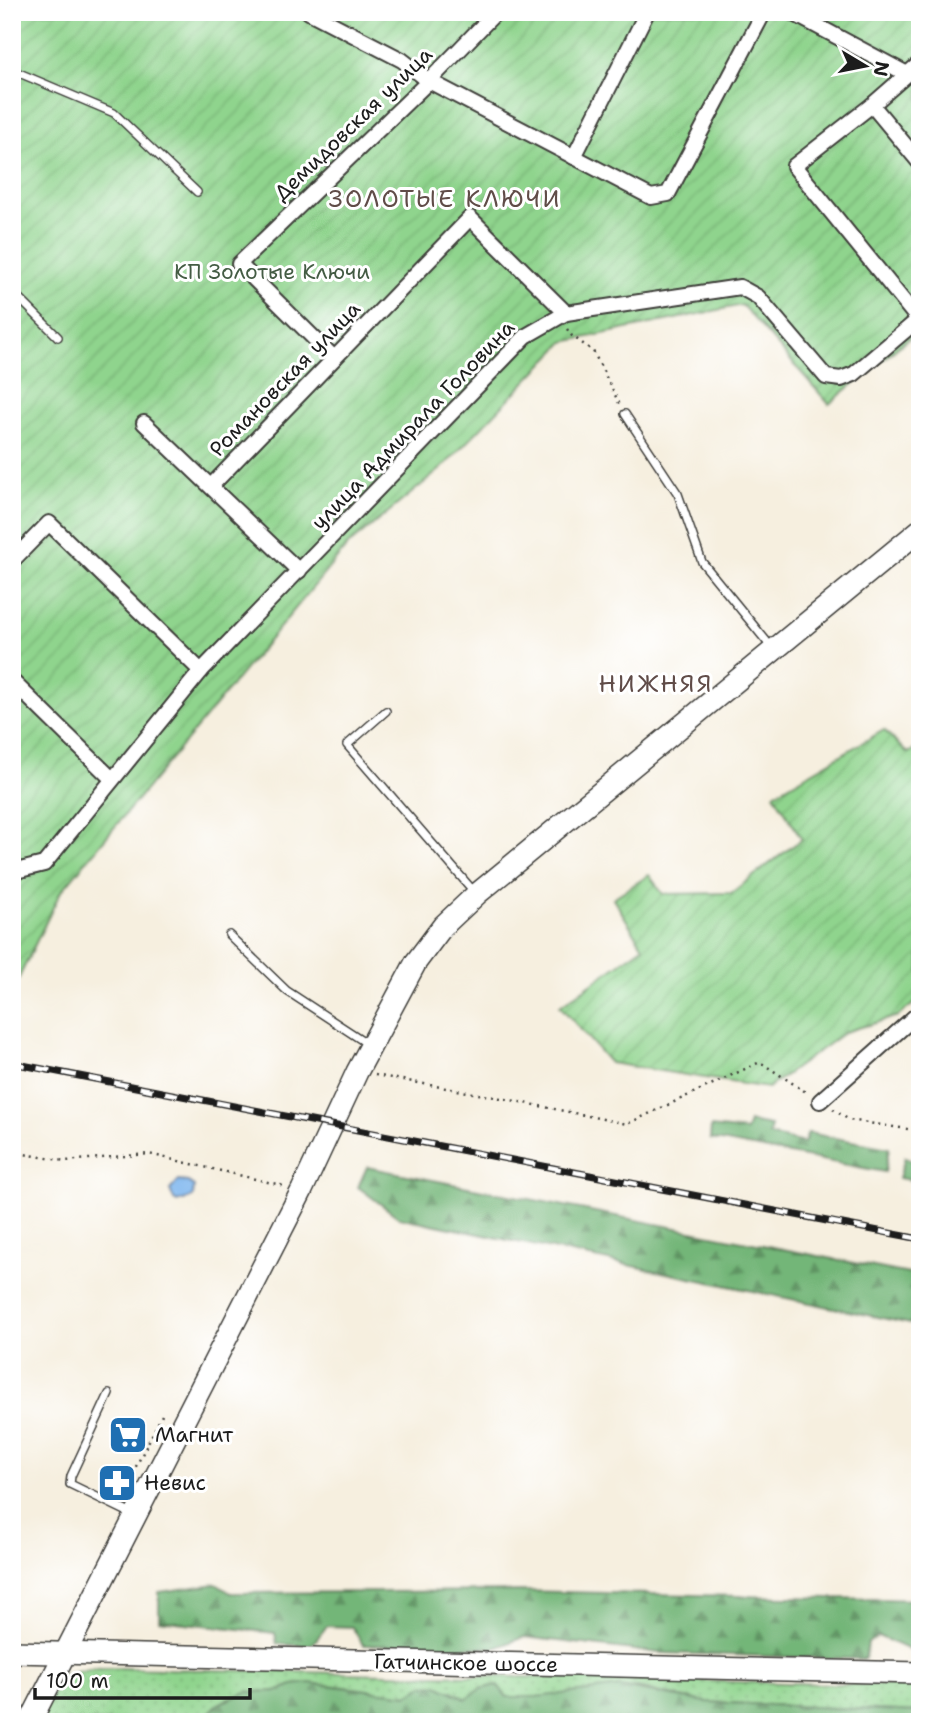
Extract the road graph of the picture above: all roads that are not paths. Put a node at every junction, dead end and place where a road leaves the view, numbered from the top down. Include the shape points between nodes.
1 (309, 12) edge
2 (495, 12) edge
3 (647, 12) edge
4 (764, 12) edge
5 (792, 12) edge
6 (920, 63) edge
7 (12, 70) edge
8 (907, 74) junction
9 (429, 81) junction
10 (872, 105) junction
11 (574, 157) junction
12 (920, 163) edge
13 (197, 192) dead end
14 (12, 291) edge
15 (562, 315) junction
16 (919, 318) edge
17 (58, 337) dead end
18 (334, 358) junction
19 (625, 414) road end
20 (144, 423) dead end
21 (211, 486) junction
22 (920, 530) edge
23 (12, 561) edge
24 (299, 571) junction
25 (774, 651) junction
26 (201, 671) junction
27 (12, 681) edge
28 (386, 711) dead end
29 (112, 779) junction
30 (12, 866) edge
31 (477, 894) junction
32 (229, 935) dead end
33 (920, 1012) edge
34 (371, 1046) junction
35 (820, 1101) road end
36 (108, 1394) dead end
37 (125, 1511) junction
38 (12, 1653) edge
39 (64, 1654) junction
40 (920, 1673) edge
41 (30, 1722) edge

1 - 9 street via 402,60
2 - 9 street, Демидовская улица
3 - 11 street
4 - 11 street via 668,194 651,197
5 - 8 street
6 - 8 street
7 - 13 lane via 114,113
8 - 10 street
9 - 11 street
9 - 18 street, Демидовская улица via 239,264
10 - 12 street
10 - 16 street via 794,166
14 - 17 lane
15 - 16 street, улица Адмирала Головина via 740,287 758,297 826,377 841,379 854,374
15 - 18 street, Романовская улица via 470,218
15 - 24 street, улица Адмирала Головина via 526,337
18 - 21 street, Романовская улица
19 - 25 lane via 678,494 702,562
20 - 21 street
21 - 24 street
22 - 25 street
23 - 26 street via 49,523
24 - 26 street, улица Адмирала Головина
25 - 31 street
26 - 29 street, улица Адмирала Головина
27 - 29 street
28 - 31 lane via 347,745
29 - 30 street, улица Адмирала Головина via 44,864 20,870
31 - 34 street via 443,926 416,962
32 - 34 lane via 288,991
33 - 35 street
34 - 37 street via 302,1190
36 - 37 lane via 71,1484
37 - 39 street
38 - 39 street, Гатчинское шоссе
39 - 40 street, Гатчинское шоссе
39 - 41 street

